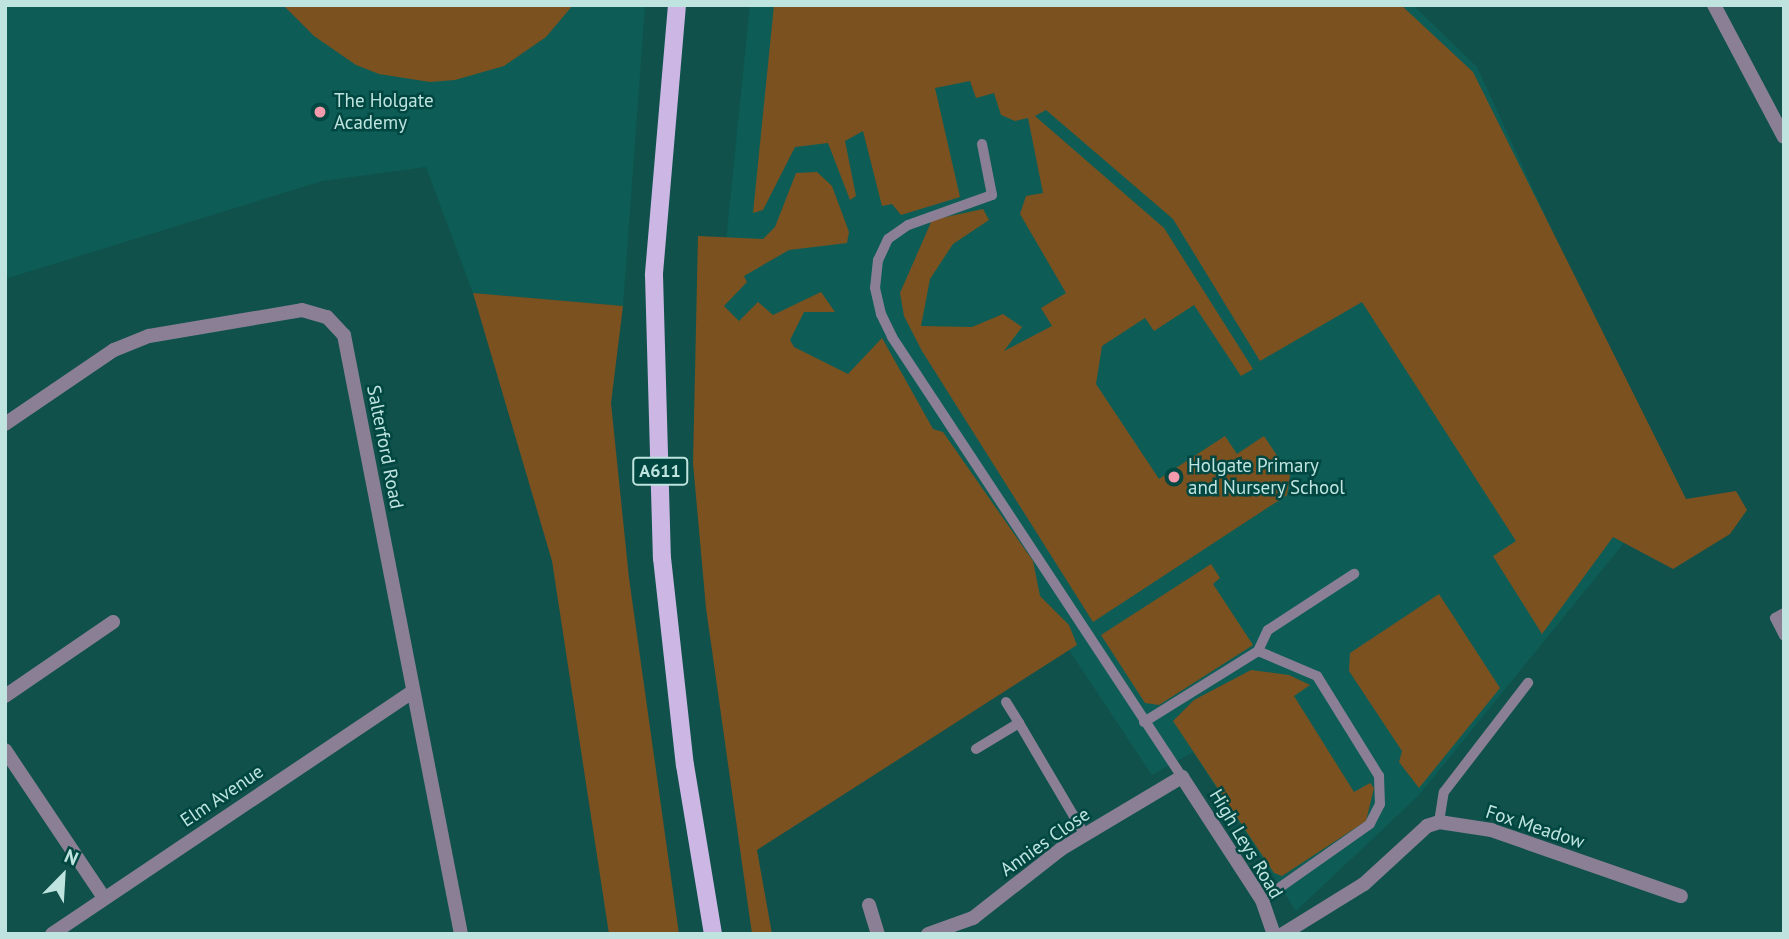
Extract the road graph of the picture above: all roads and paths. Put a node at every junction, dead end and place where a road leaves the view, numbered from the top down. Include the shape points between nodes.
1 (677, 5) edge
2 (1714, 5) edge
3 (1784, 137) edge
4 (982, 144) dead end
5 (5, 424) edge
6 (1353, 574) dead end
7 (1784, 613) edge
8 (113, 622) dead end
9 (1784, 636) edge
10 (1258, 651) junction
11 (1528, 683) dead end
12 (413, 691) junction
13 (5, 696) edge
14 (1006, 702) dead end
15 (1144, 722) junction
16 (1019, 723) junction
17 (976, 749) dead end
18 (5, 750) edge
19 (1182, 777) junction
20 (1439, 822) junction
21 (1085, 835) junction
22 (1681, 896) dead end
23 (104, 898) junction
24 (1262, 900) junction
25 (869, 905) dead end
26 (52, 934) edge
27 (460, 934) edge
28 (713, 934) edge
29 (878, 934) edge
30 (929, 934) edge
31 (1274, 934) edge
32 (1283, 934) edge

1 - 28 main road, A611 via 654,275 662,545 685,765
2 - 3 street
4 - 15 lane via 992,195 908,225 888,239 878,260 875,288 881,314
5 - 12 street, Salterford Road via 134,341 302,310 327,317 344,335
6 - 10 lane via 1268,629
7 - 9 lane via 1775,618
8 - 13 street
10 - 15 lane
10 - 24 lane via 1317,676 1379,776 1380,804 1370,824
11 - 20 lane via 1444,792
12 - 23 street, Elm Avenue
12 - 27 street, Salterford Road
14 - 16 lane
15 - 19 lane
16 - 17 lane
16 - 21 lane
18 - 23 street
19 - 21 street, Annies Close
19 - 24 street, High Leys Road
20 - 22 street, Fox Meadow via 1491,830
20 - 32 street via 1427,826 1364,884
21 - 30 street, Annies Close via 973,918
23 - 26 street, Elm Avenue
24 - 31 street, High Leys Road
25 - 29 street

